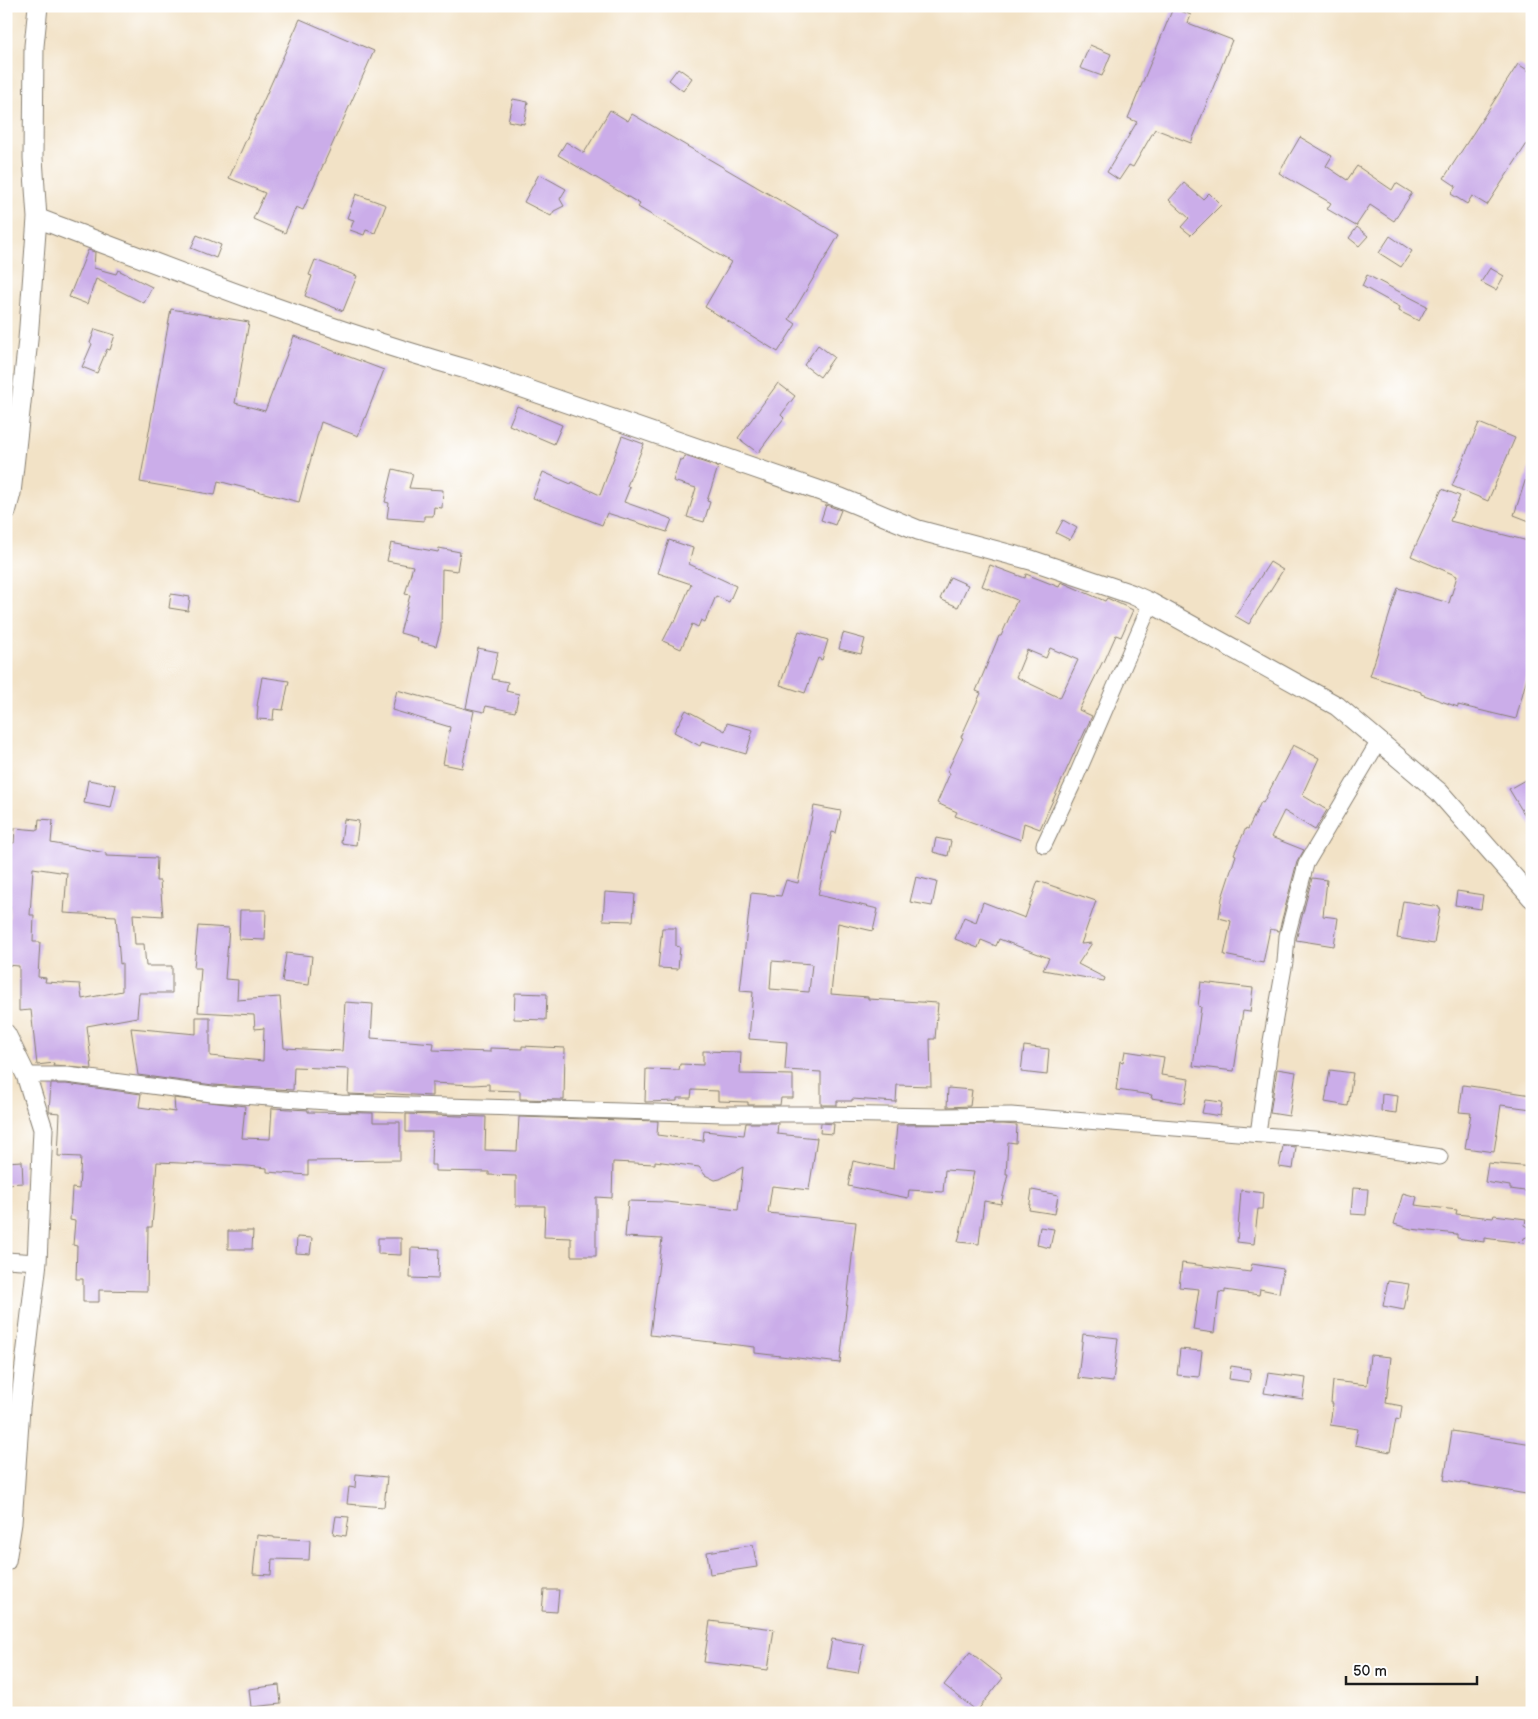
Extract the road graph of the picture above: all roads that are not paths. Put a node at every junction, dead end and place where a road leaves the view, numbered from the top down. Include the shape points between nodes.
1 (38, 6) edge
2 (37, 218) junction
3 (6, 512) edge
4 (1151, 603) junction
5 (1379, 741) junction
6 (1044, 844) dead end
7 (1532, 898) edge
8 (6, 1034) edge
9 (26, 1075) junction
10 (1258, 1134) junction
11 (1440, 1156) dead end
12 (6, 1260) edge
13 (37, 1262) junction
14 (9, 1523) edge
15 (6, 1561) edge

1 - 2 street via 34,65
2 - 3 street via 28,340 11,493
2 - 4 street via 260,302 425,358 480,373 832,495 918,530 1031,560
4 - 5 street via 1337,706
4 - 6 street
5 - 7 street via 1439,792
5 - 10 street via 1306,864 1287,936
8 - 9 street
9 - 10 street via 67,1074 212,1094 341,1103 724,1114 1011,1114
9 - 13 street via 43,1129
10 - 11 street
12 - 13 street
13 - 14 street
14 - 15 street

